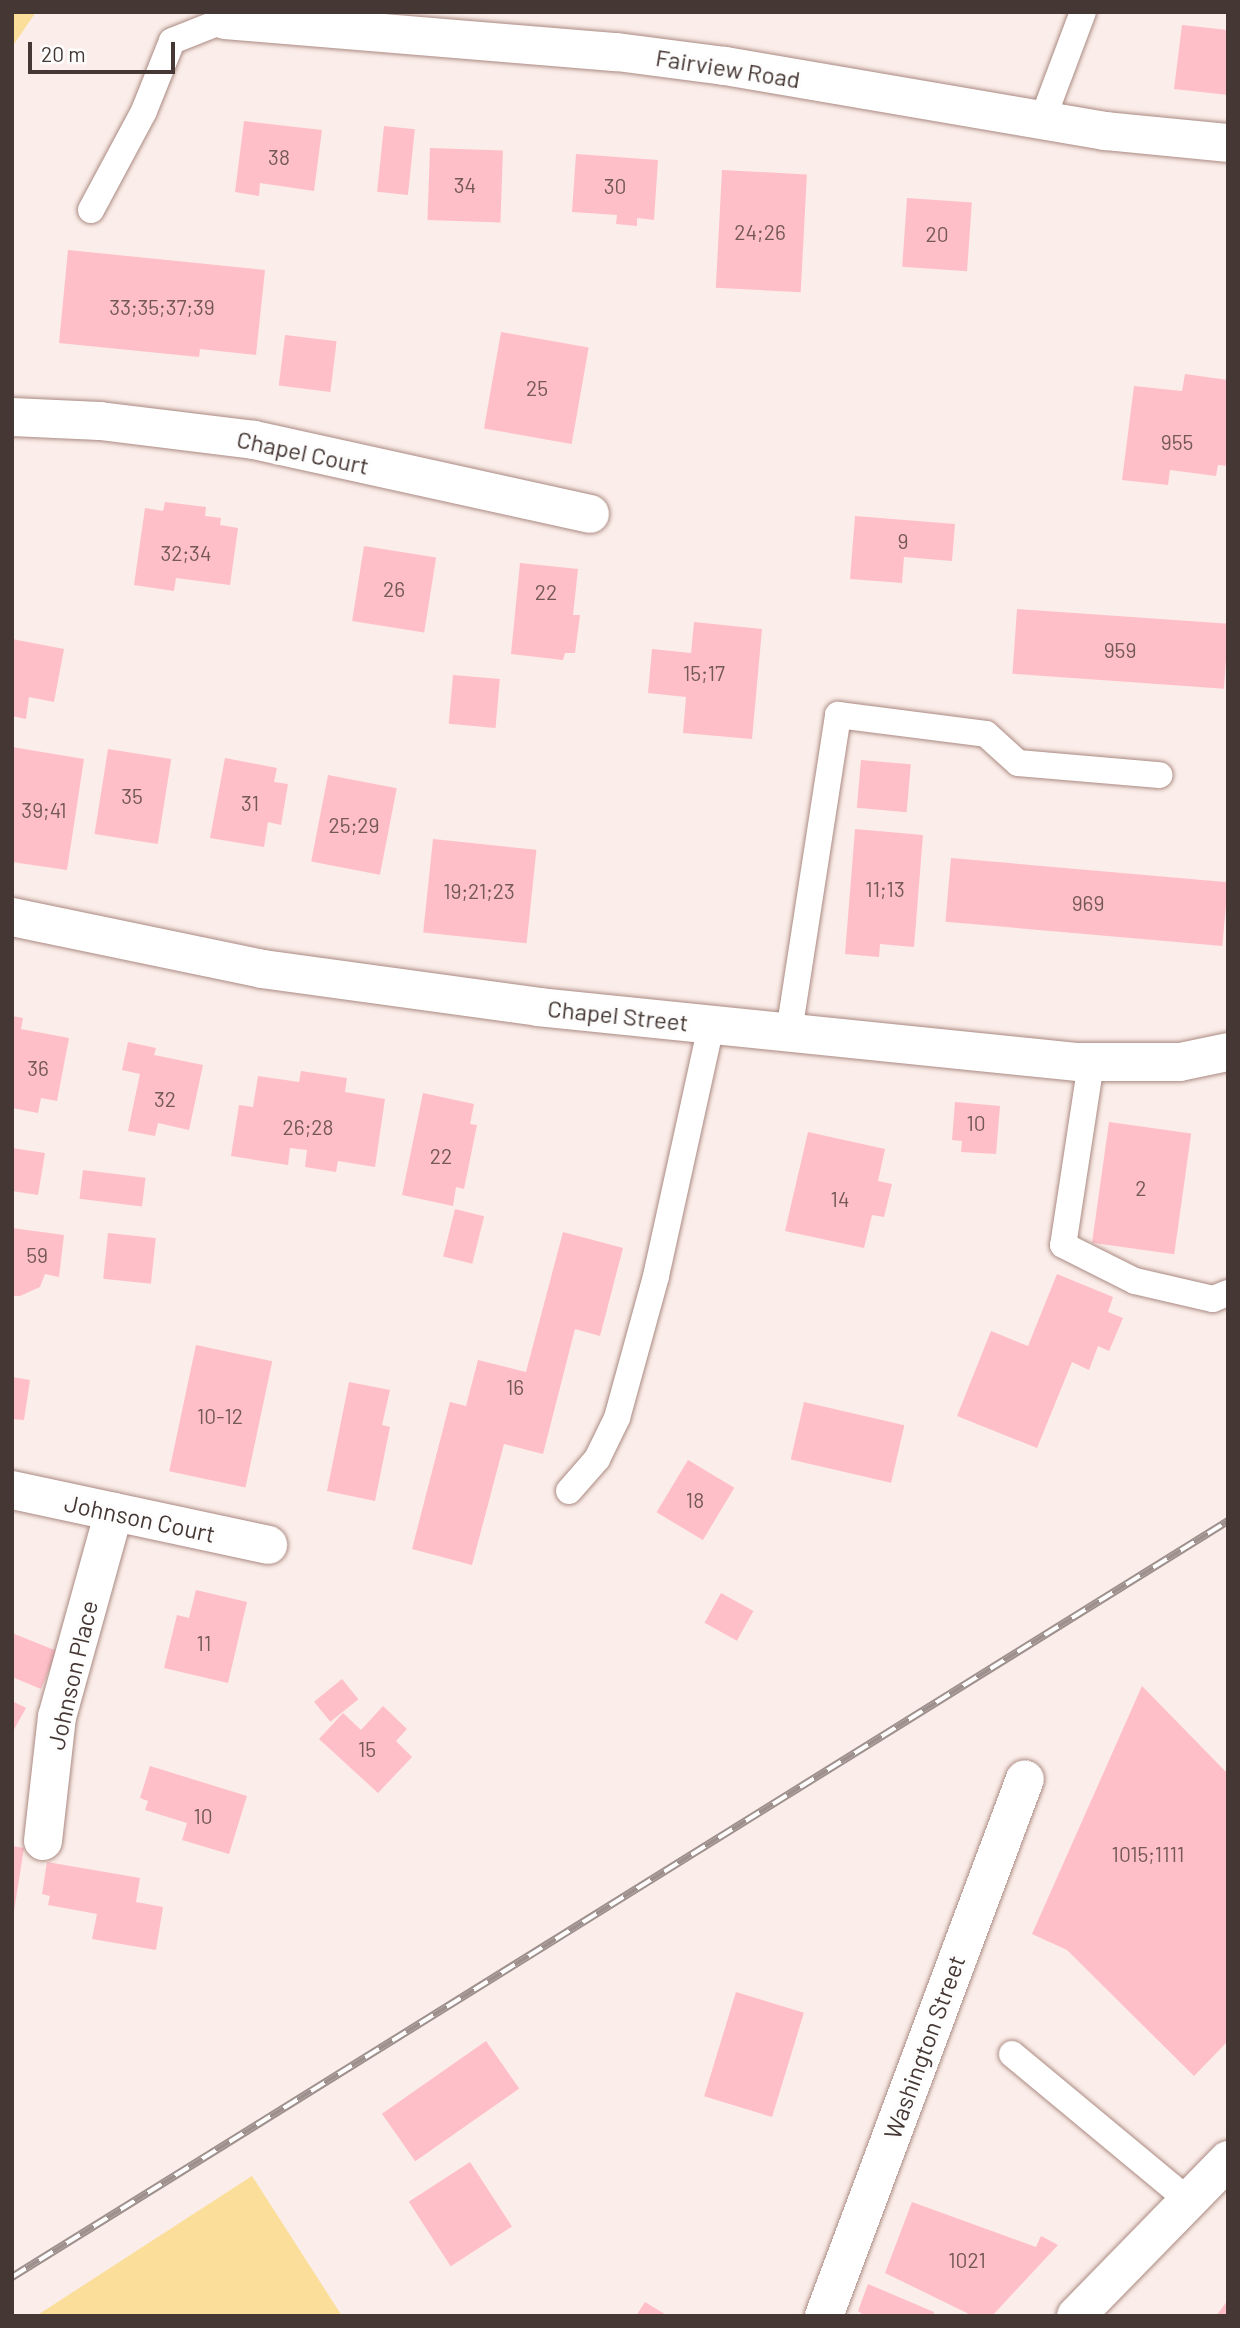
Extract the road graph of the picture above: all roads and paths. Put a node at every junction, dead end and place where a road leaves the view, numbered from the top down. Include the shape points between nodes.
1 (1083, 12) edge
2 (225, 20) joint
3 (1042, 121) junction
4 (1228, 143) edge
5 (91, 210) dead end
6 (12, 417) edge
7 (590, 514) dead end
8 (1159, 775) dead end
9 (12, 917) edge
10 (711, 1025) junction
11 (789, 1032) junction
12 (1228, 1052) edge
13 (1091, 1063) junction
14 (1228, 1293) edge
15 (12, 1490) edge
16 (569, 1491) dead end
17 (114, 1512) junction
18 (268, 1545) dead end
19 (1024, 1779) dead end
20 (43, 1841) dead end
21 (1012, 2054) dead end
22 (1228, 2160) edge
23 (1189, 2201) junction
24 (824, 2316) edge
25 (1076, 2316) edge

1 - 3 lane
2 - 3 street, Fairview Road via 617,52
2 - 5 lane via 172,41 144,111
3 - 4 street, Fairview Road
6 - 7 street, Chapel Court via 100,421 254,440
8 - 11 lane via 1018,763 986,734 838,715
9 - 10 street, Chapel Street via 325,979
10 - 11 street, Chapel Street
10 - 16 lane via 656,1276 617,1418 597,1459
11 - 13 street, Chapel Street
12 - 13 street, Chapel Street via 1181,1062
13 - 14 lane via 1063,1245 1135,1281 1213,1299
15 - 17 street, Johnson Court
17 - 18 street, Johnson Court
17 - 20 street, Johnson Place via 57,1717
19 - 24 street, Washington Street
21 - 23 lane
22 - 23 street
23 - 25 street

